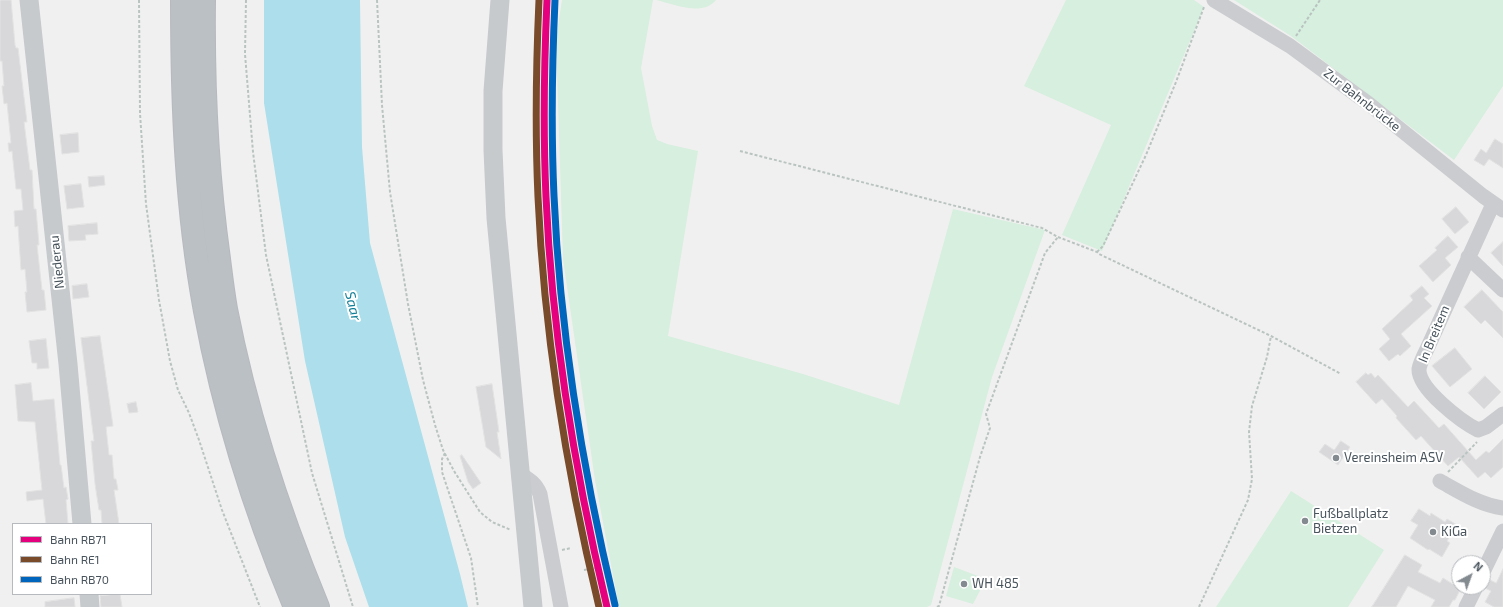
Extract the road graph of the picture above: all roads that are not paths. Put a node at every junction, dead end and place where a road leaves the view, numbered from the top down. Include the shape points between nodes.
1 (29, 0) edge
2 (182, 0) edge
3 (204, 0) edge
4 (500, 0) edge
5 (1209, 3) edge
6 (1498, 207) edge
7 (1468, 257) junction
8 (1503, 290) edge
9 (1503, 414) edge
10 (520, 474) junction
11 (1440, 481) road end
12 (1503, 508) edge
13 (82, 523) edge
14 (1503, 531) edge
15 (1491, 556) edge
16 (89, 595) edge
17 (1472, 595) edge
18 (90, 607) edge
19 (295, 607) edge
20 (318, 607) edge
21 (533, 607) edge
22 (561, 607) edge
23 (1466, 607) edge

1 - 13 main road, Niederau via 68,364
2 - 19 highway via 188,182 204,310 235,439 254,502
3 - 20 highway via 205,99 210,180 226,307 255,433 277,503
4 - 10 main road via 493,91 493,158 501,278
5 - 6 street, Zur Bahnbrücke via 1290,46 1369,104
6 - 7 street, In Breitem
7 - 8 street
7 - 9 street, In Breitem via 1426,349 1419,369 1420,378 1430,391 1467,425 1478,430
10 - 21 main road
10 - 22 street via 538,488 540,494
11 - 12 street via 1492,507
14 - 15 street
16 - 18 main road
17 - 23 street

